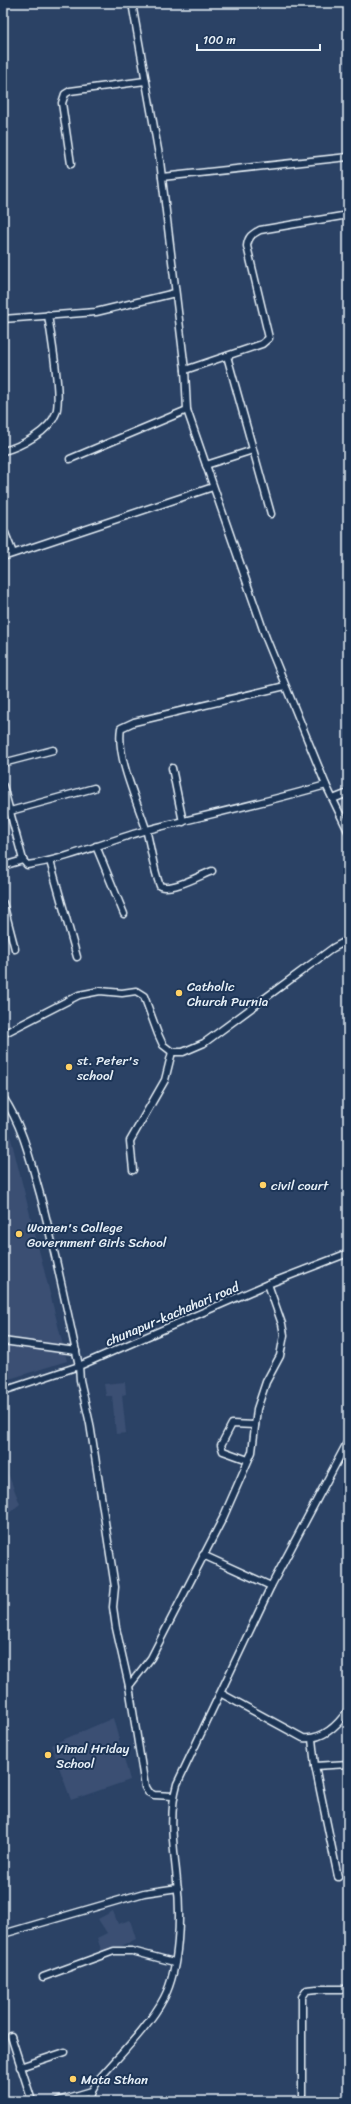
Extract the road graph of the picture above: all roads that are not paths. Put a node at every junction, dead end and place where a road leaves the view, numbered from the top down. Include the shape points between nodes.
1 (132, 3) edge
2 (145, 81) junction
3 (348, 156) edge
4 (71, 164) dead end
5 (162, 177) junction
6 (348, 215) edge
7 (175, 293) junction
8 (48, 315) junction
9 (3, 319) edge
10 (228, 356) junction
11 (185, 370) junction
12 (188, 410) junction
13 (253, 450) junction
14 (3, 452) edge
15 (70, 459) dead end
16 (206, 465) junction
17 (214, 487) junction
18 (271, 514) dead end
19 (3, 528) edge
20 (13, 553) junction
21 (3, 557) edge
22 (285, 686) junction
23 (54, 750) dead end
24 (3, 763) edge
25 (172, 768) dead end
26 (326, 785) junction
27 (3, 786) edge
28 (94, 788) dead end
29 (348, 794) edge
30 (333, 800) junction
31 (10, 811) junction
32 (3, 813) edge
33 (183, 822) junction
34 (146, 830) junction
35 (348, 831) edge
36 (96, 846) junction
37 (24, 860) junction
38 (50, 861) junction
39 (3, 866) edge
40 (212, 871) dead end
41 (3, 903) edge
42 (124, 914) dead end
43 (348, 940) edge
44 (15, 949) dead end
45 (77, 957) dead end
46 (3, 1034) edge
47 (172, 1052) junction
48 (3, 1098) edge
49 (132, 1170) dead end
50 (348, 1253) edge
51 (268, 1284) junction
52 (3, 1341) edge
53 (76, 1351) junction
54 (79, 1366) junction
55 (3, 1391) edge
56 (255, 1425) junction
57 (348, 1441) edge
58 (248, 1460) junction
59 (203, 1555) junction
60 (271, 1586) junction
61 (128, 1686) junction
62 (222, 1694) junction
63 (348, 1710) edge
64 (312, 1739) junction
65 (348, 1764) edge
66 (315, 1766) junction
67 (173, 1796) junction
68 (338, 1877) dead end
69 (178, 1888) junction
70 (3, 1934) edge
71 (174, 1962) junction
72 (43, 1977) dead end
73 (348, 1989) edge
74 (11, 2036) dead end
75 (65, 2052) dead end
76 (20, 2067) junction
77 (92, 2091) junction
78 (32, 2101) edge
79 (58, 2101) edge
80 (89, 2101) edge
81 (302, 2101) edge

1 - 2 street
2 - 4 street via 70,91 65,94 62,103
2 - 5 street
3 - 5 street
5 - 7 street
6 - 10 street via 260,230 252,234 247,240 247,246 269,338 262,344
7 - 8 street via 96,312
7 - 11 street
8 - 9 street
8 - 14 street via 59,399 56,414 48,425 20,446
10 - 11 street
10 - 13 street
11 - 12 street
12 - 15 street
12 - 16 street
13 - 16 street
13 - 18 street
16 - 17 street
17 - 20 street
17 - 22 street via 255,609
19 - 20 street
20 - 21 street
22 - 26 street
22 - 34 street via 134,722 121,728 119,735 124,760
23 - 24 street
25 - 33 street
26 - 30 street
26 - 33 street
27 - 31 street
28 - 31 street
29 - 30 street
30 - 35 street
31 - 32 street
31 - 37 street
33 - 34 street
34 - 36 street
34 - 40 street via 160,886 173,886
36 - 38 street
36 - 42 street
37 - 38 street via 27,865
37 - 39 street
38 - 45 street
41 - 44 street
43 - 47 street via 333,948 204,1043 183,1052
46 - 47 street via 79,995 100,991 136,991 144,996 163,1045
47 - 49 street via 166,1080 130,1141
48 - 53 street via 15,1116 27,1148 53,1240
50 - 51 street, chunapur-kachahari road
51 - 54 street, chunapur-kachahari road
51 - 56 street via 284,1336 280,1356 261,1394
52 - 53 street
53 - 54 street
54 - 55 street, chunapur-kachahari road
54 - 61 street via 115,1587 113,1607 116,1628
56 - 58 street via 252,1452
56 - 58 street via 232,1424 221,1445 223,1451
57 - 60 street
58 - 59 street via 223,1518
59 - 60 street
59 - 61 street via 151,1658
60 - 62 street
61 - 67 street via 145,1787 154,1795
62 - 64 street via 303,1738
62 - 67 street via 182,1771
63 - 64 street via 328,1732
64 - 66 street
65 - 66 street
66 - 68 street
67 - 69 street via 172,1828
69 - 70 street via 144,1893
69 - 71 street via 179,1918
71 - 72 street via 123,1949
71 - 77 street via 165,1997 157,2011
73 - 81 street via 312,1989 307,1990 302,1997
74 - 76 street
75 - 76 street
76 - 78 street
77 - 79 street
77 - 80 street

